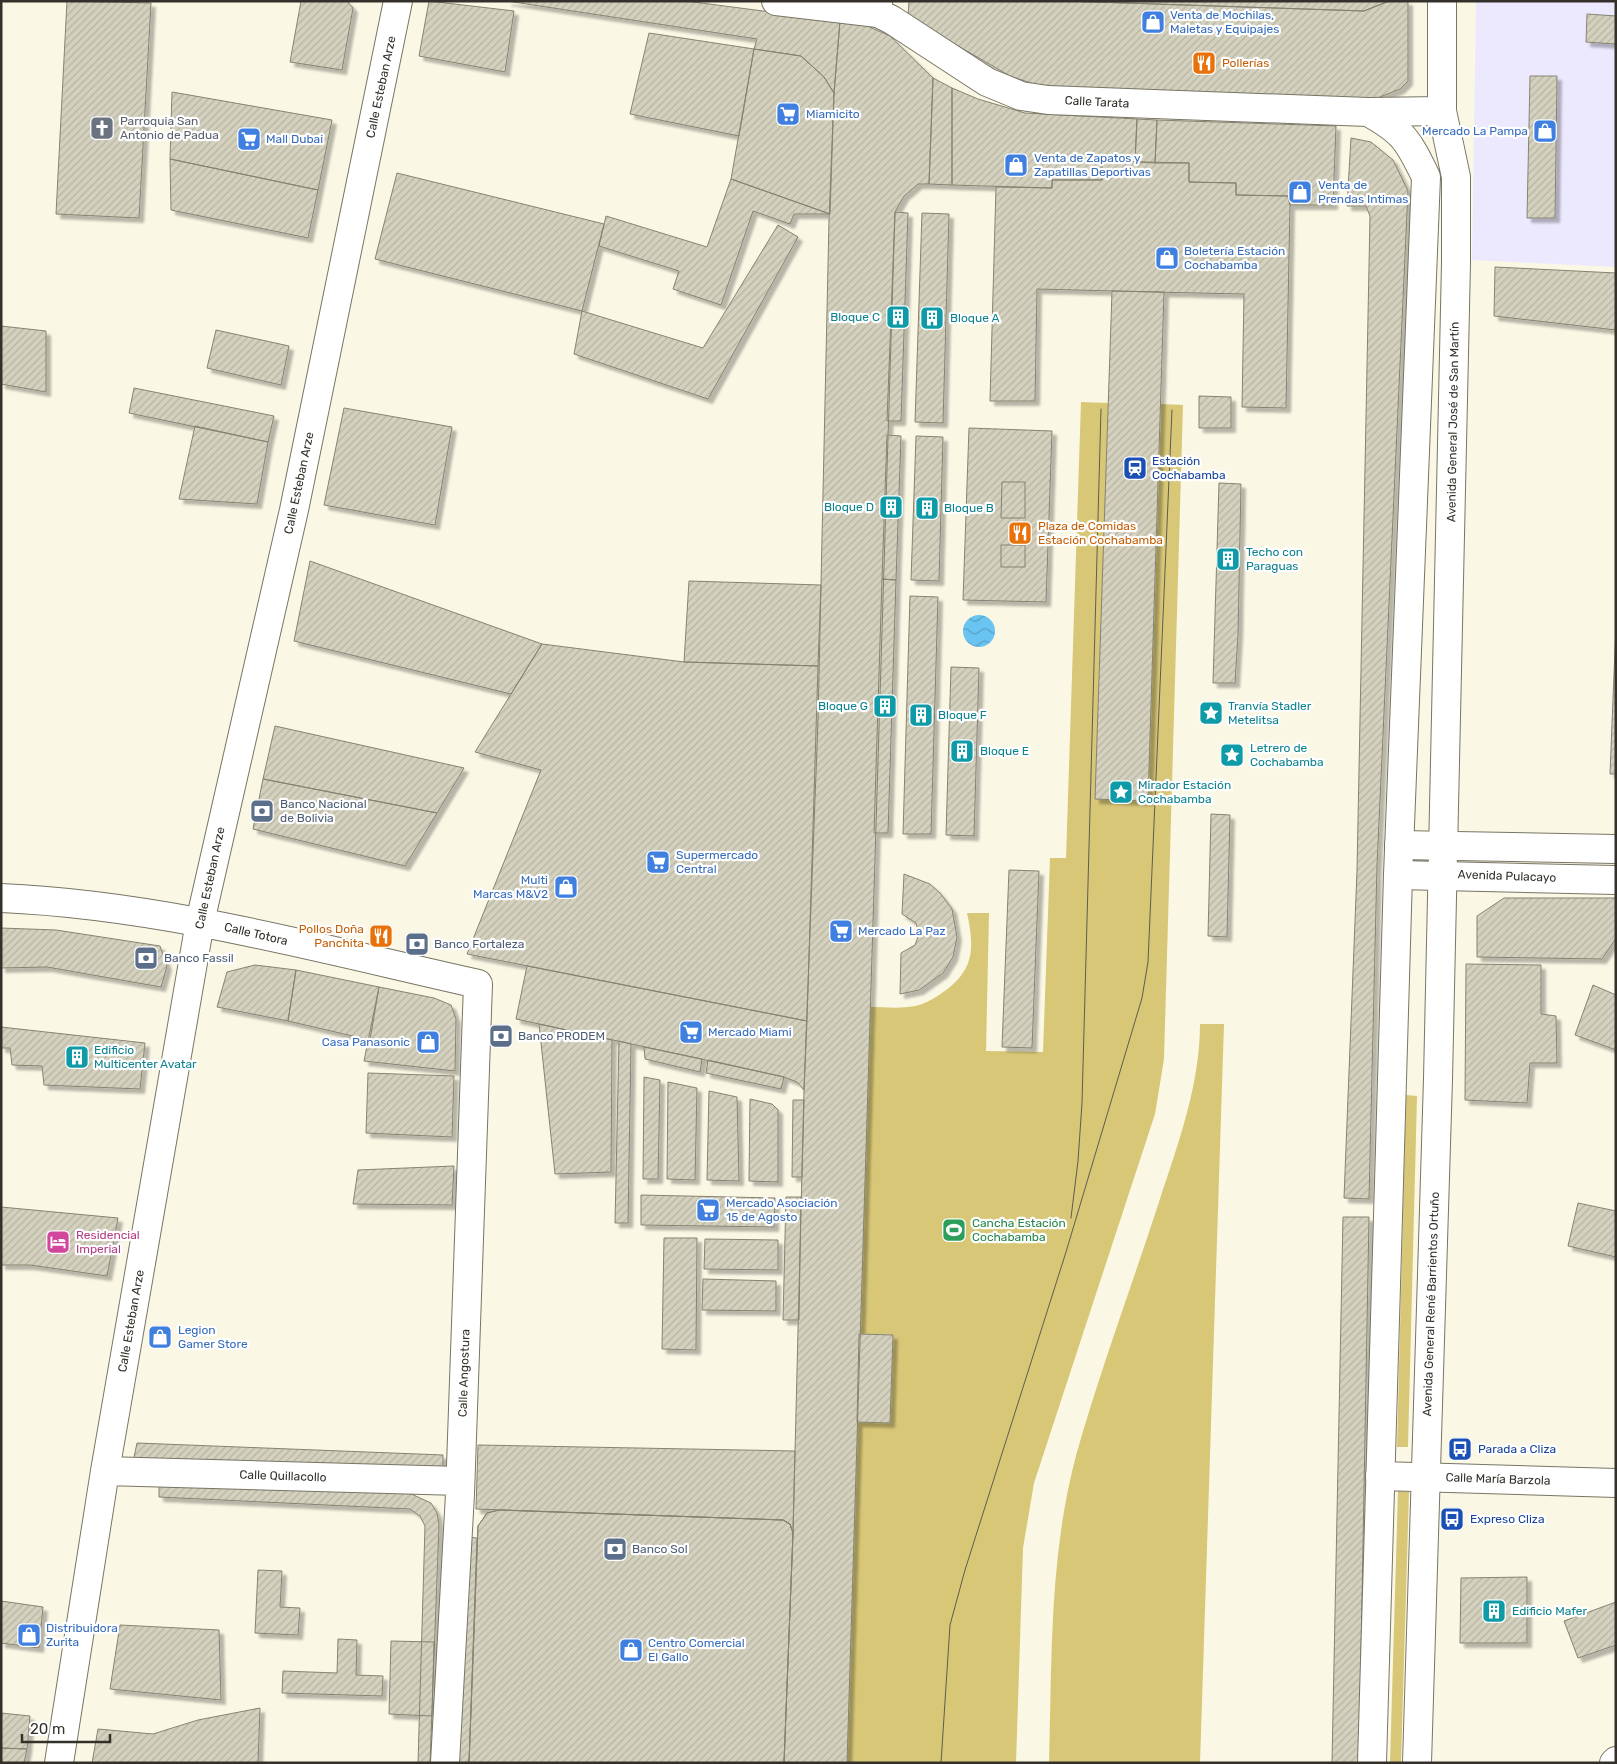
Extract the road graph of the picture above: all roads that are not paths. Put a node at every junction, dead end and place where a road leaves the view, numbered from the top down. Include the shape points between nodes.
1 (398, 1) edge
2 (776, 1) edge
3 (1442, 1) edge
4 (878, 7) edge
5 (1442, 111) junction
6 (1368, 112) junction
7 (1444, 844) junction
8 (1399, 845) junction
9 (1616, 849) edge
10 (1443, 874) junction
11 (1398, 875) junction
12 (1616, 880) edge
13 (1, 898) edge
14 (200, 922) junction
15 (478, 984) joint
16 (105, 1472) junction
17 (1380, 1476) junction
18 (1426, 1477) junction
19 (460, 1481) junction
20 (1616, 1483) edge
21 (58, 1763) edge
22 (445, 1763) edge
23 (1372, 1763) edge
24 (1417, 1763) edge

1 - 14 street, Calle Esteban Arze via 294,510
2 - 4 street, Calle Tarata
3 - 5 street, Avenida General José de San Martín
4 - 6 street, Calle Tarata via 892,20 987,82 1021,96 1048,100
5 - 6 street, Calle Tarata
5 - 7 street, Avenida General José de San Martín via 1456,177
6 - 8 street via 1393,126 1410,144 1426,177
7 - 8 street
7 - 9 street
7 - 10 street, Avenida General René Barrientos Ortuño
8 - 11 street
10 - 11 street, Avenida Pulacayo
10 - 12 street, Avenida Pulacayo
10 - 18 street, Avenida General René Barrientos Ortuño
11 - 17 street
13 - 14 street, Calle Totora via 54,900
14 - 15 street, Calle Totora
14 - 16 street, Calle Esteban Arze
15 - 19 street, Calle Angostura
16 - 19 street, Calle Quillacollo
16 - 21 street, Calle Esteban Arze
17 - 18 street, Calle María Barzola
17 - 23 street
18 - 20 street, Calle María Barzola
18 - 24 street, Avenida General René Barrientos Ortuño
19 - 22 street, Calle Angostura

